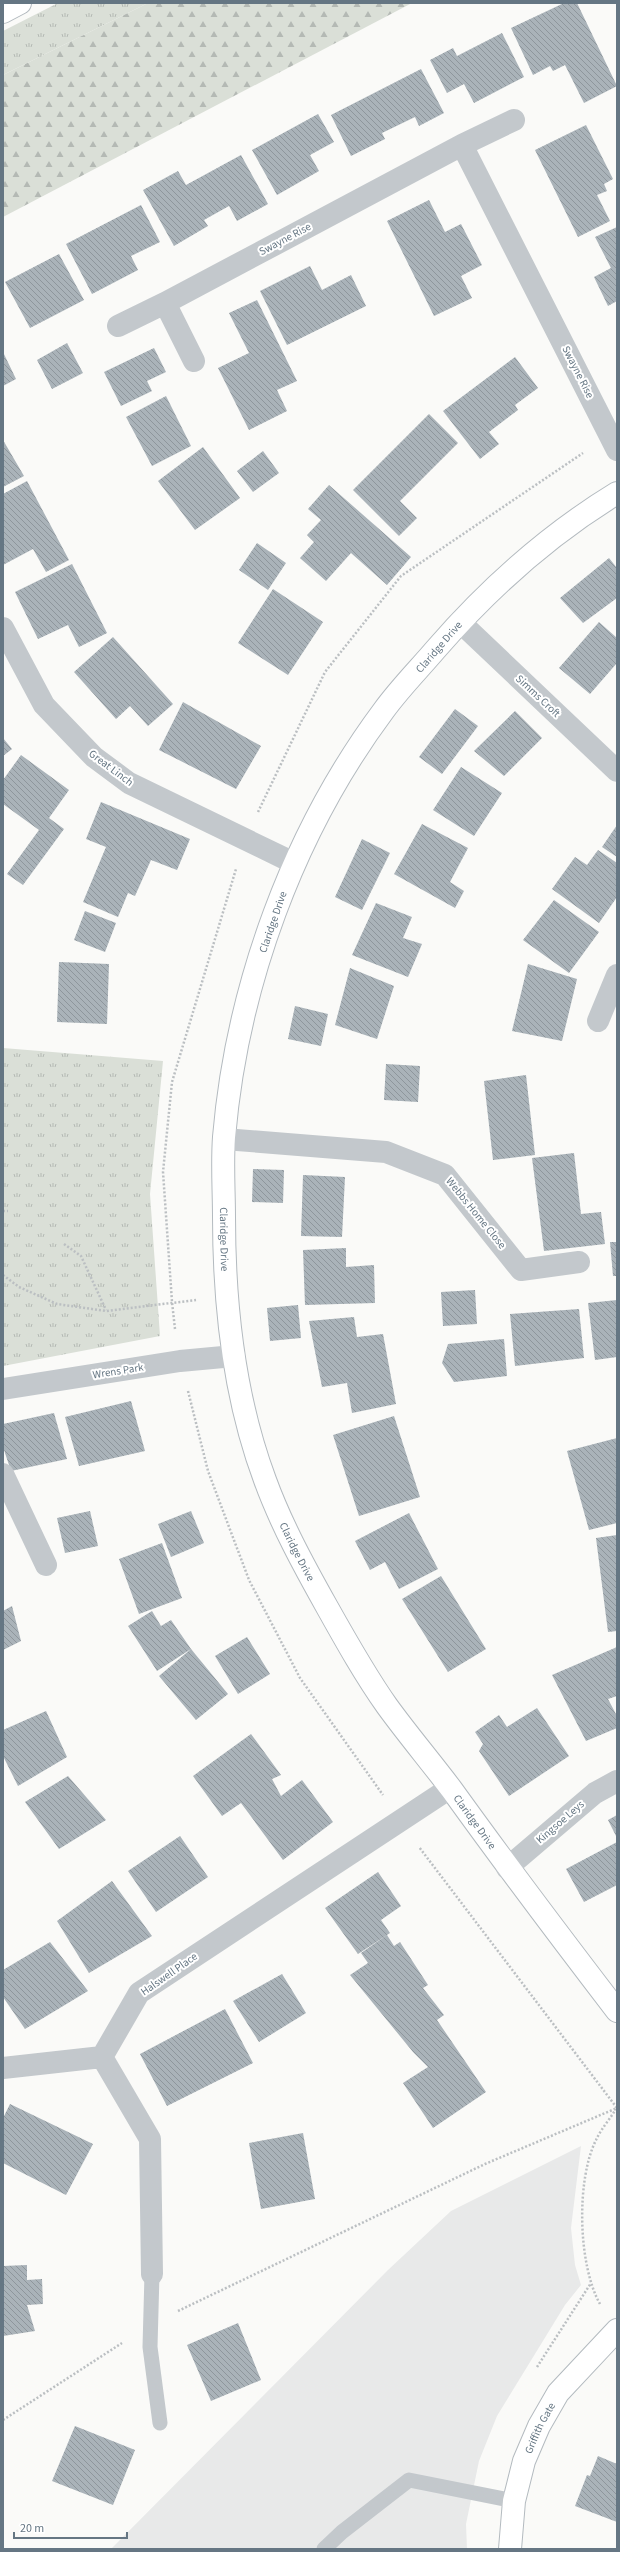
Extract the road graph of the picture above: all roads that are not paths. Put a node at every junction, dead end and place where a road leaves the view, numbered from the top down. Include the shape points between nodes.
1 (20, 3) edge
2 (3, 12) edge
3 (514, 120) dead end
4 (462, 145) junction
5 (165, 303) junction
6 (118, 326) dead end
7 (194, 361) dead end
8 (614, 442) edge
9 (617, 493) edge
10 (460, 622) junction
11 (6, 643) edge
12 (617, 770) edge
13 (294, 863) junction
14 (617, 976) edge
15 (598, 1021) dead end
16 (224, 1139) junction
17 (579, 1262) dead end
18 (234, 1356) junction
19 (3, 1388) edge
20 (3, 1474) edge
21 (46, 1565) dead end
22 (617, 1781) edge
23 (450, 1788) junction
24 (507, 1868) junction
25 (617, 2011) edge
26 (102, 2058) junction
27 (3, 2068) edge
28 (152, 2274) joint
29 (616, 2330) edge
30 (160, 2423) dead end
31 (514, 2501) junction
32 (324, 2549) edge
33 (510, 2549) edge

1 - 2 street
3 - 4 street, Swayne Rise
4 - 5 street, Swayne Rise
4 - 8 street, Swayne Rise
5 - 6 street, Swayne Rise
5 - 7 street
9 - 10 street, Claridge Drive via 587,511 540,546 500,581
10 - 12 street, Simms Croft
10 - 13 street, Claridge Drive via 385,709 341,775
11 - 13 street, Great Linch via 44,705 94,758 129,783
13 - 16 street, Claridge Drive via 265,941 240,1030
14 - 15 street
16 - 17 street, Webbs Home Close via 386,1152 445,1175 521,1270
16 - 18 street, Claridge Drive via 224,1259
18 - 19 street, Wrens Park via 180,1361
18 - 23 street, Claridge Drive via 251,1433 265,1480 299,1556 386,1704
20 - 21 street
22 - 24 street, Kingsoe Leys via 594,1793
23 - 24 street, Claridge Drive
23 - 26 street, Halswell Place via 139,1993
24 - 25 street, Claridge Drive
26 - 27 street
26 - 28 street via 150,2140
28 - 30 lane via 150,2347
29 - 31 street, Griffith Gate via 558,2394 539,2426 524,2462
31 - 32 lane via 409,2480
31 - 33 street, Griffith Gate

